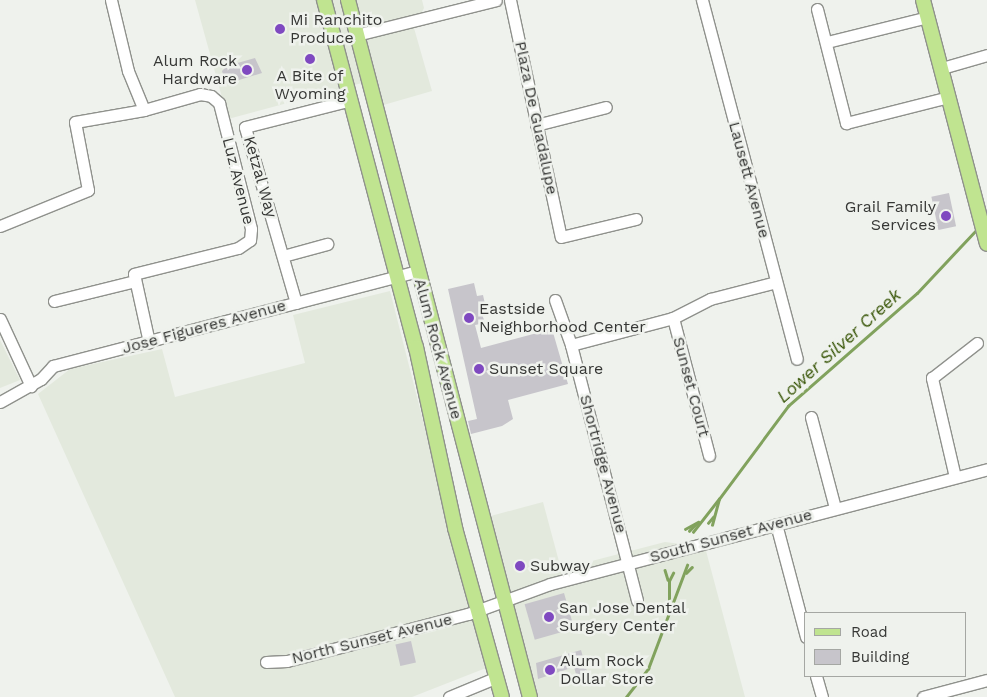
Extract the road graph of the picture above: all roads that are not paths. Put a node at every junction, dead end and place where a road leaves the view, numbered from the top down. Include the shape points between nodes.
1 (112, 0) edge
2 (324, 0) edge
3 (348, 0) edge
4 (496, 0) edge
5 (510, 0) edge
6 (702, 0) edge
7 (923, 0) edge
8 (817, 10) dead end
9 (928, 17) junction
10 (356, 35) junction
11 (827, 42) junction
12 (987, 56) edge
13 (942, 68) junction
14 (949, 98) junction
15 (351, 100) junction
16 (606, 107) dead end
17 (144, 110) junction
18 (536, 125) junction
19 (636, 219) dead end
20 (0, 226) edge
21 (987, 243) edge
22 (327, 244) dead end
23 (283, 256) junction
24 (418, 271) junction
25 (397, 277) junction
26 (135, 281) junction
27 (776, 282) junction
28 (555, 300) dead end
29 (54, 301) dead end
30 (296, 303) junction
31 (673, 318) junction
32 (0, 319) edge
33 (149, 342) junction
34 (977, 343) dead end
35 (571, 345) junction
36 (797, 359) dead end
37 (31, 386) junction
38 (0, 402) edge
39 (811, 417) dead end
40 (709, 455) dead end
41 (987, 469) edge
42 (955, 477) junction
43 (835, 508) junction
44 (776, 524) junction
45 (628, 562) junction
46 (504, 599) junction
47 (637, 601) dead end
48 (477, 610) junction
49 (804, 629) edge
50 (266, 662) dead end
51 (816, 677) edge
52 (495, 678) junction
53 (987, 680) edge
54 (449, 697) edge
55 (502, 697) edge
56 (530, 697) edge
57 (822, 697) edge
58 (924, 697) edge

1 - 17 street via 128,71
2 - 15 main road, Alum Rock Avenue
3 - 10 main road, Alum Rock Avenue
4 - 10 street
5 - 18 street, Plaza De Guadalupe
6 - 27 street, Lausett Avenue
7 - 9 main road
8 - 11 street
9 - 11 street
9 - 13 main road
10 - 24 main road, Alum Rock Avenue
11 - 14 street via 846,123
12 - 13 street
13 - 14 main road
14 - 21 main road
15 - 23 street, Ketzal Way via 245,127
15 - 25 main road, Alum Rock Avenue
16 - 18 street
17 - 20 street, Luz Avenue via 76,122 88,190
17 - 26 street, Luz Avenue via 200,94 211,96 219,103 252,229 250,240 238,248 134,274
18 - 19 street, Plaza De Guadalupe via 560,237
22 - 23 street
23 - 30 street, Ketzal Way
24 - 25 street, Jose Figueres Avenue
24 - 46 main road, Alum Rock Avenue
25 - 30 street, Jose Figueres Avenue
25 - 48 main road, Alum Rock Avenue
26 - 29 street, Luz Avenue
26 - 33 street
27 - 31 street via 710,300
27 - 36 street, Lausett Avenue
28 - 35 street, Shortridge Avenue
30 - 33 street, Jose Figueres Avenue
31 - 35 street
31 - 40 street, Sunset Court
32 - 37 street
33 - 37 street, Jose Figueres Avenue via 53,366
34 - 42 street via 932,378
35 - 45 street, Shortridge Avenue
37 - 38 street, Jose Figueres Avenue
39 - 43 street
41 - 42 street, South Sunset Avenue
42 - 43 street, South Sunset Avenue
43 - 44 street, South Sunset Avenue
44 - 45 street, South Sunset Avenue
44 - 49 street
45 - 46 street, South Sunset Avenue
45 - 47 street, Shortridge Avenue
46 - 48 street, South Sunset Avenue
46 - 56 main road, Alum Rock Avenue
48 - 50 street, North Sunset Avenue via 287,661
48 - 52 main road, Alum Rock Avenue
51 - 57 street
52 - 54 street
52 - 55 main road, Alum Rock Avenue
53 - 58 street

